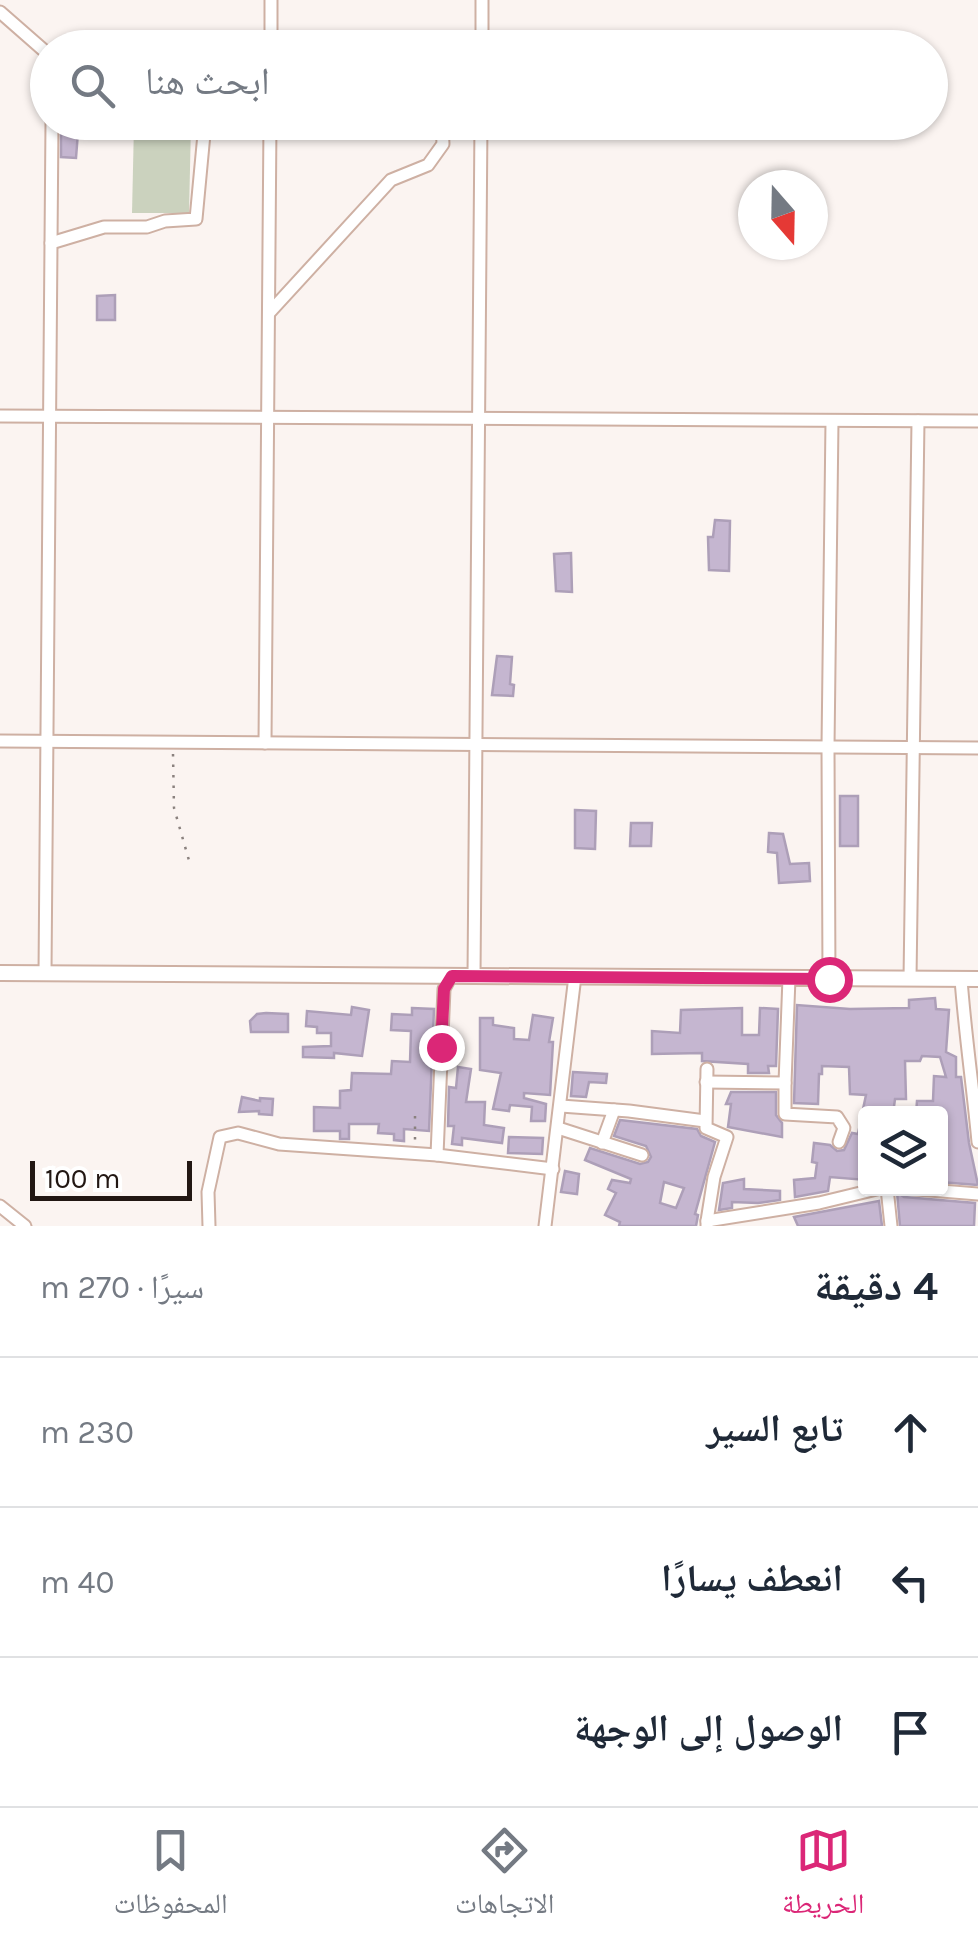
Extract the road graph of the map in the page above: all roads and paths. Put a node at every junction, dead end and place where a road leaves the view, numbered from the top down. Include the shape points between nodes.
1 (271, 0) edge
2 (482, 0) edge
3 (0, 12) edge
4 (271, 30) edge
5 (482, 30) edge
6 (30, 38) edge
7 (52, 140) edge
8 (203, 140) edge
9 (270, 140) edge
10 (443, 140) edge
11 (481, 140) edge
12 (51, 243) junction
13 (268, 314) junction
14 (0, 416) edge
15 (50, 417) junction
16 (268, 418) junction
17 (479, 420) junction
18 (832, 421) junction
19 (918, 421) junction
20 (978, 421) edge
21 (0, 741) edge
22 (47, 741) junction
23 (172, 742) junction
24 (265, 743) junction
25 (476, 744) junction
26 (828, 746) junction
27 (914, 747) junction
28 (978, 748) edge
29 (190, 864) dead end
30 (0, 973) edge
31 (46, 973) junction
32 (452, 976) junction
33 (474, 976) junction
34 (575, 976) junction
35 (789, 978) junction
36 (910, 978) junction
37 (829, 979) junction
38 (961, 979) junction
39 (978, 979) edge
40 (785, 1083) junction
41 (561, 1106) junction
42 (614, 1110) junction
43 (415, 1116) dead end
44 (705, 1121) junction
45 (558, 1128) junction
46 (602, 1142) junction
47 (840, 1142) dead end
48 (978, 1142) edge
49 (416, 1153) junction
50 (437, 1155) junction
51 (642, 1155) dead end
52 (553, 1169) junction
53 (948, 1192) edge
54 (858, 1194) edge
55 (978, 1194) edge
56 (885, 1196) edge
57 (0, 1206) edge
58 (707, 1224) edge
59 (24, 1226) edge
60 (208, 1226) edge
61 (546, 1226) edge
62 (891, 1226) edge

1 - 4 street
2 - 5 street
3 - 6 street
7 - 12 street
8 - 12 street via 196,219 104,227
9 - 13 street
10 - 13 street via 428,164 391,180
11 - 17 street
12 - 15 street
13 - 16 street
14 - 15 street
15 - 16 street
15 - 22 street
16 - 17 street
16 - 24 street
17 - 18 street
17 - 25 street
18 - 19 street
18 - 26 street
19 - 20 street
19 - 27 street
21 - 22 street
22 - 23 street
22 - 31 street
23 - 24 street
23 - 29 path via 174,808
24 - 25 street
25 - 26 street
25 - 33 street
26 - 27 street
26 - 37 street
27 - 28 street
27 - 36 street
30 - 31 street
31 - 32 street
32 - 33 street
32 - 50 street via 444,989
33 - 34 street
34 - 35 street
34 - 41 street
35 - 37 street
35 - 40 street
36 - 37 street
36 - 38 street
38 - 39 street
38 - 48 street
40 - 44 street via 707,1076
40 - 47 street via 785,1114 837,1117 844,1128
41 - 42 street
41 - 45 street
42 - 44 street
42 - 46 street
43 - 49 path
44 - 58 street via 706,1128 727,1137
45 - 46 street
45 - 52 street
46 - 51 street
49 - 50 street
49 - 60 street via 279,1144 238,1133 220,1137
50 - 52 street
52 - 61 street
53 - 55 street
54 - 58 street
56 - 62 street
57 - 59 street

